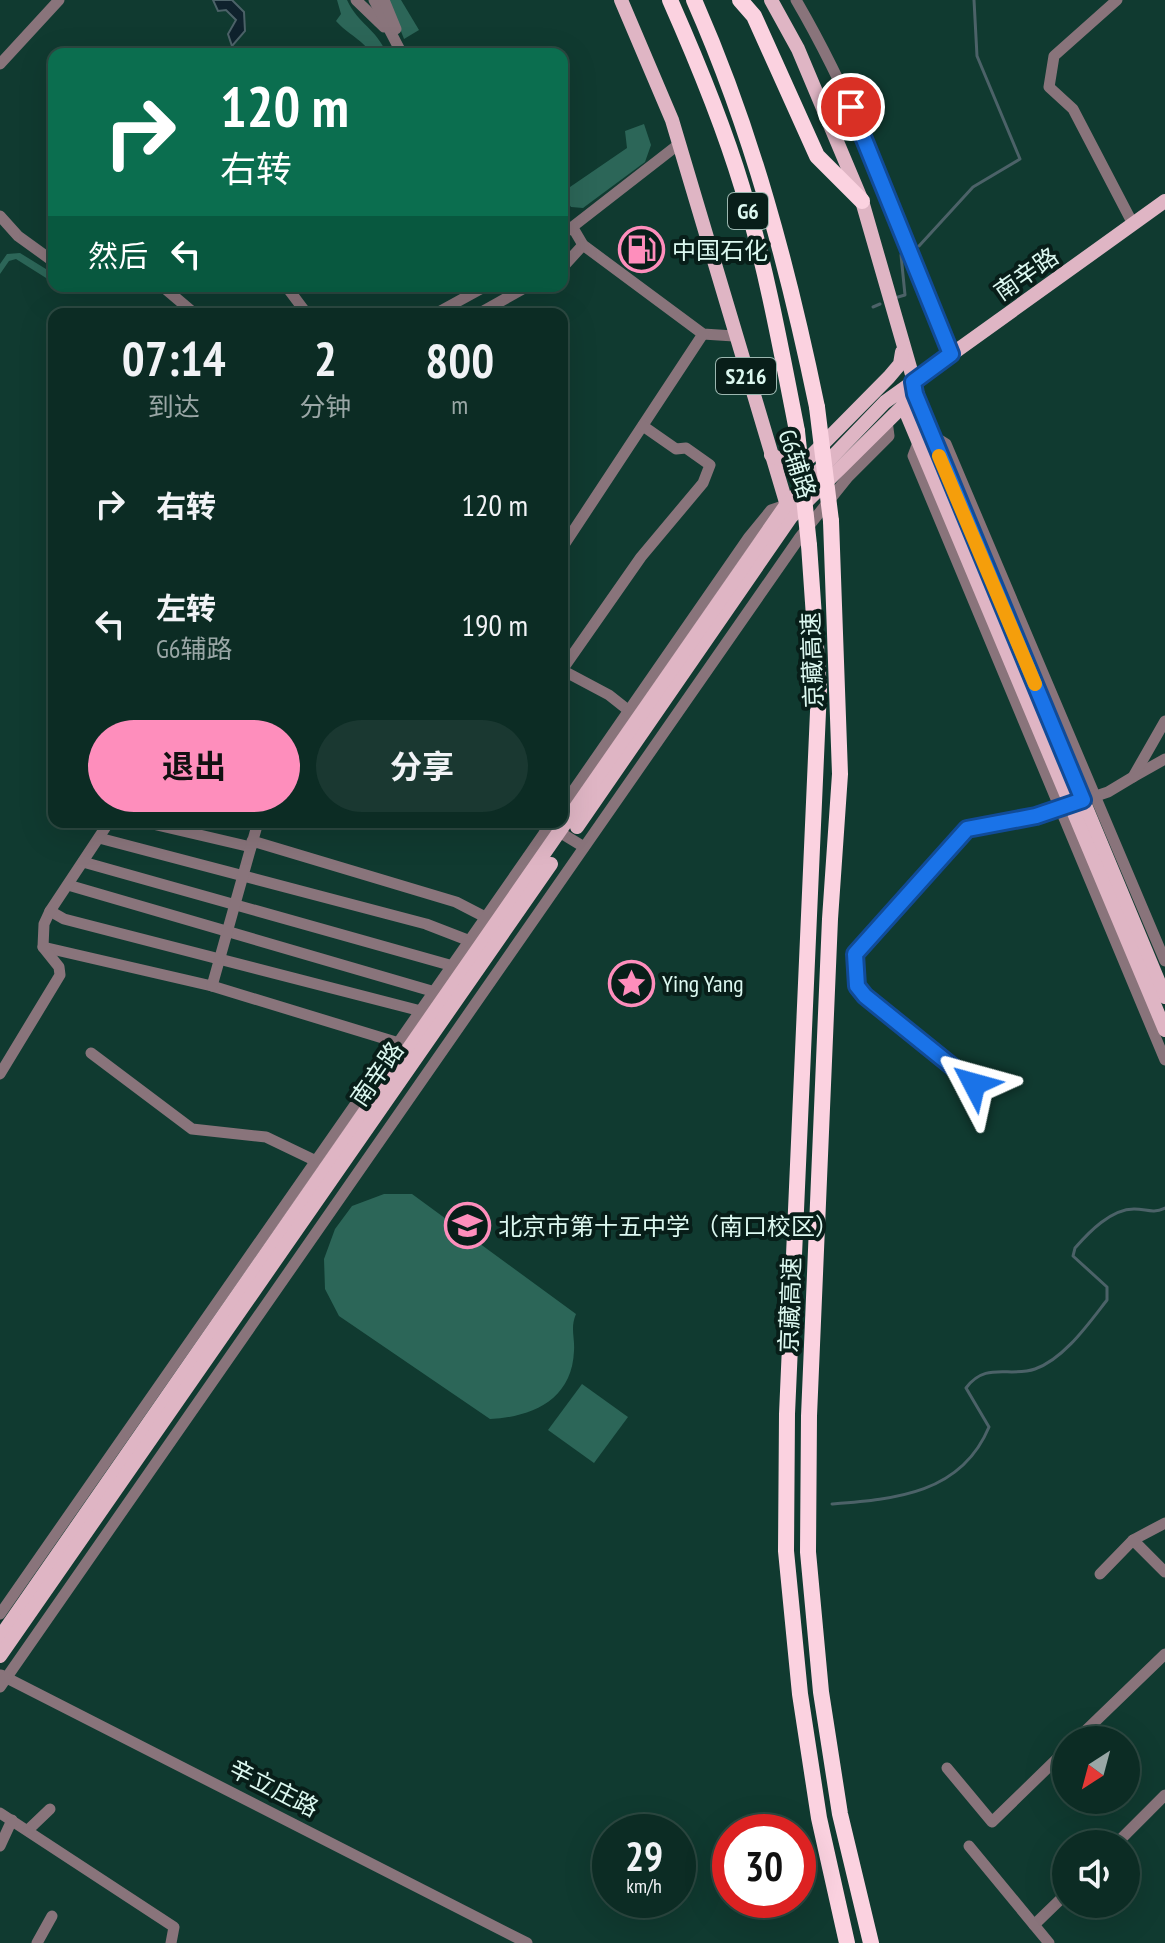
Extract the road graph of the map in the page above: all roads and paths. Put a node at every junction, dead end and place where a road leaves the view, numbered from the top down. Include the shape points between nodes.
1 (59, 0) edge
2 (356, 0) edge
3 (374, 0) edge
4 (384, 0) edge
5 (621, 0) edge
6 (670, 0) edge
7 (694, 0) edge
8 (740, 0) edge
9 (771, 0) edge
10 (796, 0) edge
11 (1117, 0) edge
12 (390, 32) junction
13 (400, 48) edge
14 (401, 48) edge
15 (0, 64) edge
16 (679, 144) junction
17 (862, 201) junction
18 (1165, 201) edge
19 (0, 216) edge
20 (1133, 224) junction
21 (573, 228) junction
22 (568, 231) edge
23 (583, 245) junction
24 (48, 258) edge
25 (568, 261) edge
26 (169, 292) edge
27 (475, 292) edge
28 (517, 292) edge
29 (188, 308) edge
30 (446, 308) edge
31 (489, 308) edge
32 (703, 334) junction
33 (734, 336) junction
34 (902, 350) junction
35 (951, 354) junction
36 (914, 388) junction
37 (903, 405) junction
38 (887, 421) junction
39 (643, 426) junction
40 (925, 436) junction
41 (771, 455) junction
42 (789, 511) junction
43 (568, 539) edge
44 (805, 541) junction
45 (568, 661) edge
46 (568, 673) edge
47 (634, 715) junction
48 (1165, 721) edge
49 (1165, 759) edge
50 (1133, 777) junction
51 (568, 799) edge
52 (1077, 802) junction
53 (568, 815) edge
54 (568, 816) edge
55 (105, 828) edge
56 (173, 828) edge
57 (256, 828) edge
58 (558, 830) edge
59 (99, 838) junction
60 (252, 844) junction
61 (584, 847) junction
62 (83, 862) junction
63 (242, 876) junction
64 (68, 885) junction
65 (235, 903) junction
66 (50, 911) junction
67 (487, 918) junction
68 (227, 930) junction
69 (470, 941) junction
70 (43, 947) junction
71 (219, 959) junction
72 (1165, 961) edge
73 (453, 966) junction
74 (212, 986) junction
75 (435, 992) junction
76 (1165, 997) edge
77 (421, 1011) junction
78 (1165, 1030) edge
79 (399, 1043) junction
80 (91, 1053) dead end
81 (1165, 1060) edge
82 (0, 1074) edge
83 (974, 1084) dead end
84 (316, 1161) junction
85 (118, 1465) junction
86 (142, 1482) junction
87 (1165, 1523) edge
88 (1133, 1540) junction
89 (1165, 1572) edge
90 (1100, 1574) dead end
91 (0, 1614) edge
92 (0, 1637) edge
93 (1165, 1654) edge
94 (0, 1656) edge
95 (2, 1679) edge
96 (1090, 1726) edge
97 (1052, 1764) edge
98 (947, 1768) dead end
99 (1165, 1795) edge
100 (50, 1809) dead end
101 (0, 1813) edge
102 (12, 1820) junction
103 (28, 1830) junction
104 (1130, 1830) edge
105 (0, 1846) edge
106 (969, 1846) dead end
107 (1052, 1908) edge
108 (52, 1916) dead end
109 (1034, 1925) junction
110 (37, 1943) edge
111 (171, 1943) edge
112 (527, 1943) edge
113 (847, 1943) edge
114 (871, 1943) edge
115 (1049, 1943) edge

1 - 15 street
2 - 12 street
3 - 12 street
4 - 14 street
5 - 16 main road, G6辅路 / S216
6 - 44 highway, 京藏高速 / G6, bridge via 742,186 775,316 797,431
7 - 114 highway, 京藏高速, bridge via 758,167 794,295 817,407 831,521 840,774 809,1416 808,1552 821,1692 840,1814
8 - 17 highway via 754,16 817,156
9 - 17 main road via 798,49
10 - 35 street via 825,50 876,164
11 - 20 street via 1054,56 1049,87 1073,109
12 - 13 street
16 - 21 street
16 - 33 main road, G6辅路 / S216
17 - 34 main road
18 - 20 main road, 南辛路
19 - 24 street
20 - 35 main road, 南辛路
21 - 22 street
21 - 23 street
23 - 25 street
23 - 32 street
26 - 29 street
27 - 30 street
28 - 31 street
32 - 33 street
32 - 39 street
33 - 41 main road, G6辅路 / S216
34 - 36 main road
34 - 41 main road via 900,364 889,377 810,457 789,463
35 - 36 main road, 南辛路
36 - 37 main road, G6辅路
36 - 40 main road
36 - 42 main road via 885,402
37 - 38 main road, G6辅路
37 - 40 main road
38 - 42 main road, G6辅路
38 - 44 street via 889,436 848,477
39 - 43 street
39 - 45 street via 710,465 703,483 641,557
40 - 52 main road
40 - 52 street via 913,456
41 - 42 main road, G6辅路 / S216
42 - 44 street
42 - 47 main road, 南辛路
42 - 54 main road, 南辛路
44 - 61 street
44 - 113 highway, 京藏高速 via 819,689 787,1414 786,1551 819,1818
46 - 47 street
47 - 51 street
47 - 53 main road, 南辛路
48 - 50 street
49 - 50 street
50 - 52 street
52 - 72 street
52 - 76 main road
52 - 78 main road
52 - 81 street
52 - 83 street via 967,829 855,954 857,986 865,996
55 - 59 street
56 - 60 street
57 - 60 street
58 - 61 street
58 - 67 street
58 - 85 main road, 南辛路
59 - 62 street
59 - 63 street
60 - 63 street
60 - 67 street via 456,902
61 - 86 street
62 - 64 street
62 - 65 street
63 - 65 street
63 - 69 street via 426,924
64 - 66 street
64 - 68 street
65 - 68 street
65 - 73 street
66 - 70 street
66 - 71 street
67 - 69 street
68 - 71 street
68 - 75 street
69 - 73 street
70 - 74 street
70 - 82 street via 60,975
71 - 74 street
71 - 77 street
73 - 75 street
74 - 79 street
75 - 77 street
77 - 79 street
79 - 84 street
80 - 84 street via 192,1129 266,1137
84 - 85 street
85 - 86 street
85 - 91 street
85 - 92 main road, 南辛路
85 - 94 main road, 南辛路
86 - 95 street
87 - 88 street
88 - 89 street
88 - 90 street
93 - 96 street
95 - 112 street, 辛立庄路
97 - 98 street via 992,1822
99 - 104 street
100 - 103 street
101 - 102 street
102 - 103 street
102 - 105 street
103 - 111 street via 174,1927
106 - 109 street
107 - 109 street
108 - 110 street
109 - 115 street

